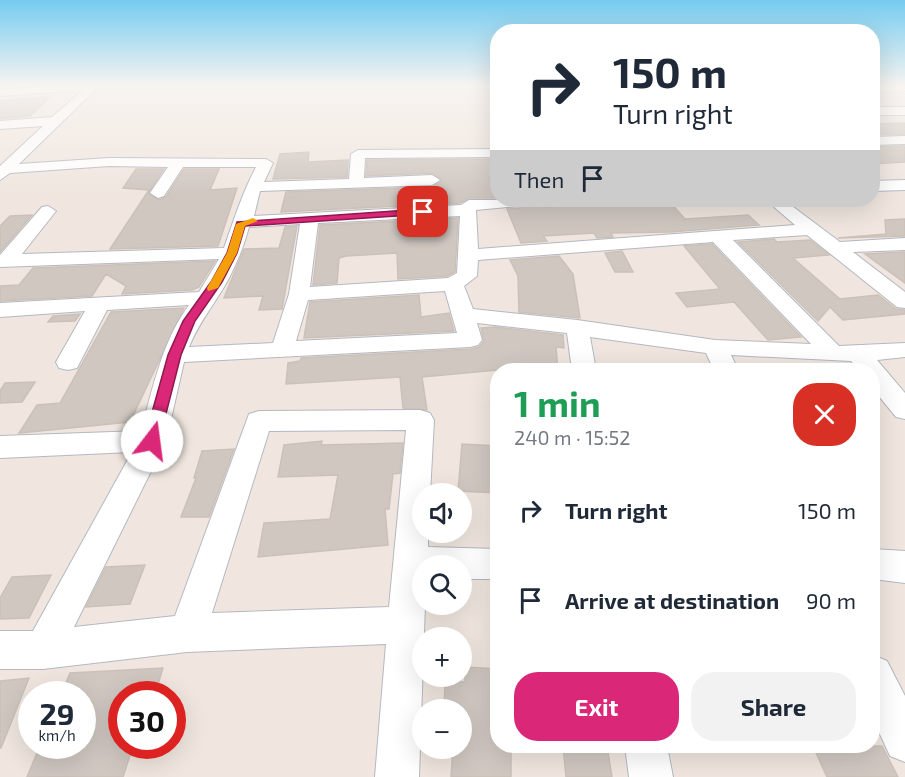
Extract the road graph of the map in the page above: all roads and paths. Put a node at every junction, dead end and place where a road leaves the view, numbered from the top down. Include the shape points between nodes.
1 (38, 122) edge
2 (54, 122) edge
3 (0, 125) edge
4 (905, 140) edge
5 (880, 141) edge
6 (26, 148) junction
7 (9, 149) dead end
8 (490, 153) edge
9 (179, 162) junction
10 (4, 172) edge
11 (432, 180) dead end
12 (356, 182) junction
13 (905, 184) edge
14 (880, 186) edge
15 (254, 187) junction
16 (158, 193) dead end
17 (490, 204) edge
18 (783, 207) edge
19 (468, 210) junction
20 (48, 212) dead end
21 (310, 218) junction
22 (245, 222) junction
23 (810, 229) junction
24 (717, 234) junction
25 (905, 244) edge
26 (834, 248) junction
27 (232, 253) junction
28 (469, 255) junction
29 (4, 261) edge
30 (453, 284) junction
31 (299, 294) junction
32 (205, 298) junction
33 (905, 302) edge
34 (99, 304) junction
35 (0, 309) edge
36 (464, 315) junction
37 (577, 327) junction
38 (715, 347) junction
39 (282, 350) junction
40 (905, 350) edge
41 (831, 352) junction
42 (174, 355) junction
43 (68, 362) dead end
44 (583, 363) edge
45 (723, 363) edge
46 (862, 363) edge
47 (873, 363) edge
48 (880, 380) edge
49 (905, 410) edge
50 (152, 441) junction
51 (0, 447) edge
52 (410, 562) junction
53 (490, 564) edge
54 (880, 565) edge
55 (905, 567) edge
56 (406, 625) junction
57 (187, 633) junction
58 (0, 650) edge
59 (43, 650) junction
60 (880, 689) edge
61 (905, 741) edge
62 (647, 753) edge
63 (397, 777) edge
64 (651, 777) edge

1 - 3 street
2 - 6 street
4 - 5 street
6 - 7 street
6 - 10 street
8 - 12 street via 358,154
9 - 10 street via 109,162
9 - 15 street via 266,163
9 - 16 street
11 - 12 street
12 - 15 street
13 - 14 street
15 - 22 street
17 - 19 street via 469,205
18 - 23 street
19 - 21 street
19 - 28 street
20 - 29 street
21 - 22 street
21 - 31 street
22 - 27 street
23 - 24 street
23 - 26 street
24 - 28 street
24 - 41 street
25 - 26 street
26 - 33 street
27 - 29 street
27 - 32 street
28 - 30 street via 467,276
30 - 31 street
30 - 36 street
31 - 39 street
32 - 34 street
32 - 42 street via 189,321
34 - 35 street
34 - 43 street
36 - 37 street
36 - 39 street via 470,340
37 - 38 street
37 - 44 street
38 - 41 street
38 - 45 street
39 - 42 street
40 - 47 street
41 - 46 street
42 - 50 street
48 - 49 street
50 - 51 street
50 - 59 street
52 - 53 street
52 - 56 street
52 - 57 street via 420,420 259,421
54 - 55 street
56 - 57 street
56 - 63 street
57 - 59 street
58 - 59 street
60 - 61 street
62 - 64 street

